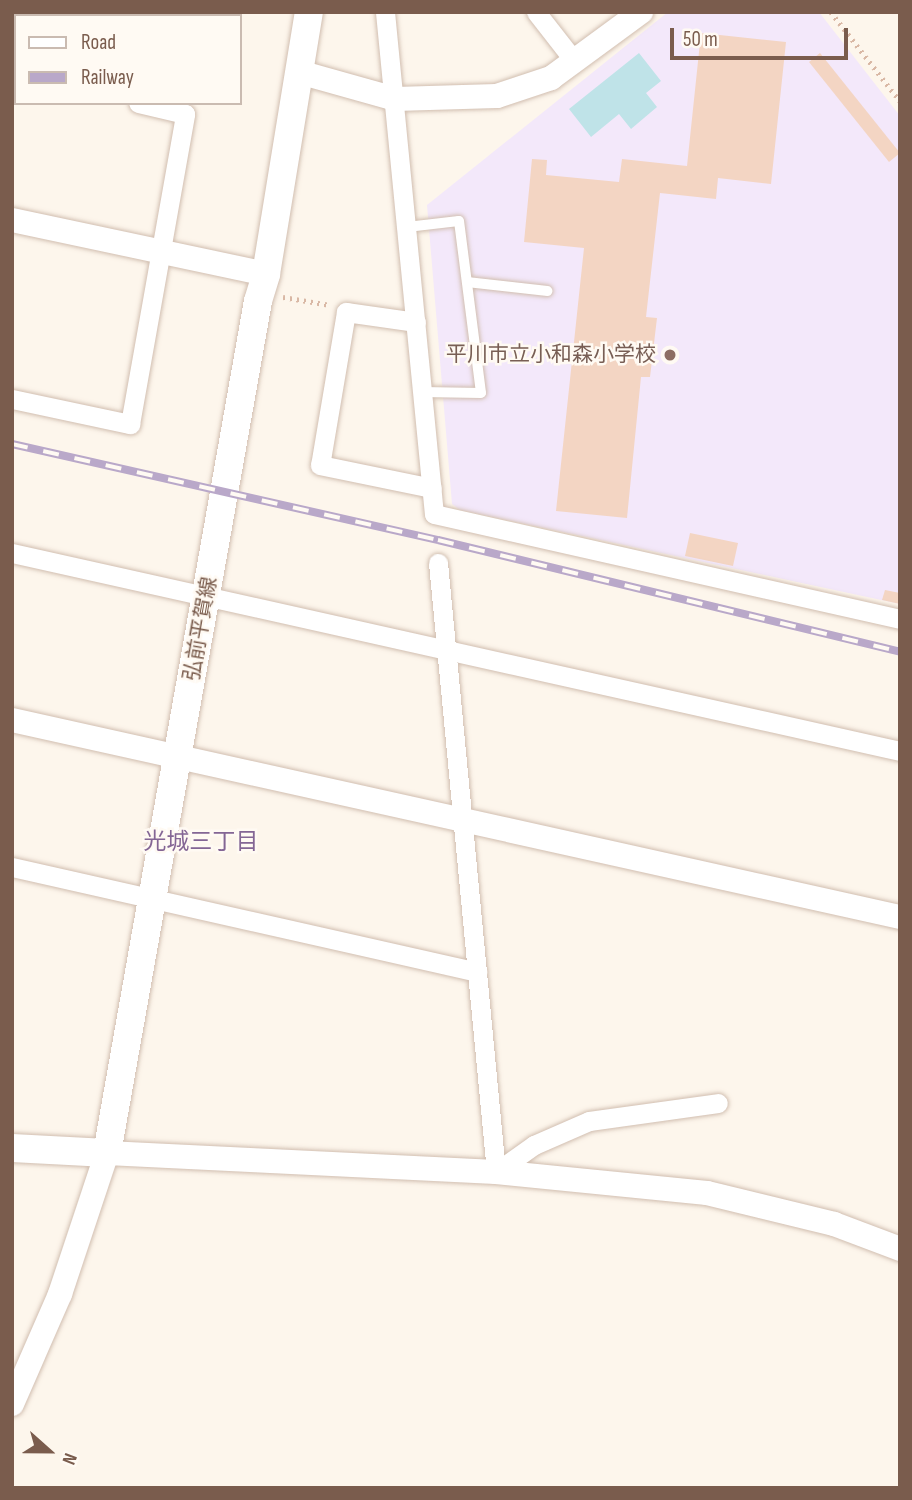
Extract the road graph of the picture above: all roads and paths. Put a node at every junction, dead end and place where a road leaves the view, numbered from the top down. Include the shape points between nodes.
1 (309, 12) edge
2 (385, 12) edge
3 (536, 12) edge
4 (641, 12) edge
5 (831, 12) edge
6 (576, 62) junction
7 (299, 72) junction
8 (395, 99) junction
9 (900, 101) edge
10 (147, 105) edge
11 (12, 220) edge
12 (407, 227) junction
13 (160, 252) junction
14 (266, 274) junction
15 (467, 282) junction
16 (547, 291) dead end
17 (274, 304) dead end
18 (346, 312) junction
19 (416, 322) junction
20 (422, 393) junction
21 (12, 399) edge
22 (432, 488) junction
23 (12, 553) edge
24 (438, 563) dead end
25 (206, 596) junction
26 (900, 619) edge
27 (447, 650) junction
28 (12, 720) edge
29 (900, 751) edge
30 (178, 757) junction
31 (463, 820) junction
32 (12, 867) edge
33 (153, 897) junction
34 (900, 917) edge
35 (477, 972) junction
36 (718, 1103) dead end
37 (12, 1148) edge
38 (107, 1153) junction
39 (496, 1172) junction
40 (899, 1245) edge
41 (12, 1404) edge

1 - 7 main road, 弘前平賀線
2 - 8 street
3 - 6 street
4 - 6 street
5 - 9 path
6 - 8 street via 551,78 496,96
7 - 8 street
7 - 14 main road, 弘前平賀線
8 - 12 street
10 - 13 street via 185,114
11 - 13 street
12 - 15 lane via 459,221
12 - 19 street
13 - 14 street
13 - 21 street via 130,424
14 - 25 main road, 弘前平賀線
15 - 16 lane
15 - 20 lane via 481,393
17 - 18 path via 283,297
18 - 19 street
18 - 22 street via 320,465
19 - 20 street
20 - 22 street
22 - 26 street via 438,517
23 - 25 street
24 - 27 street
25 - 27 street
25 - 30 main road, 弘前平賀線
27 - 29 street
27 - 31 street
28 - 30 street
30 - 31 street
30 - 33 main road, 弘前平賀線
31 - 34 street
31 - 35 street
32 - 33 street
33 - 35 street
33 - 38 main road, 弘前平賀線
35 - 39 street
36 - 39 street via 589,1121 534,1144
37 - 38 main road
38 - 39 street
38 - 41 street via 60,1294
39 - 40 street via 707,1193

